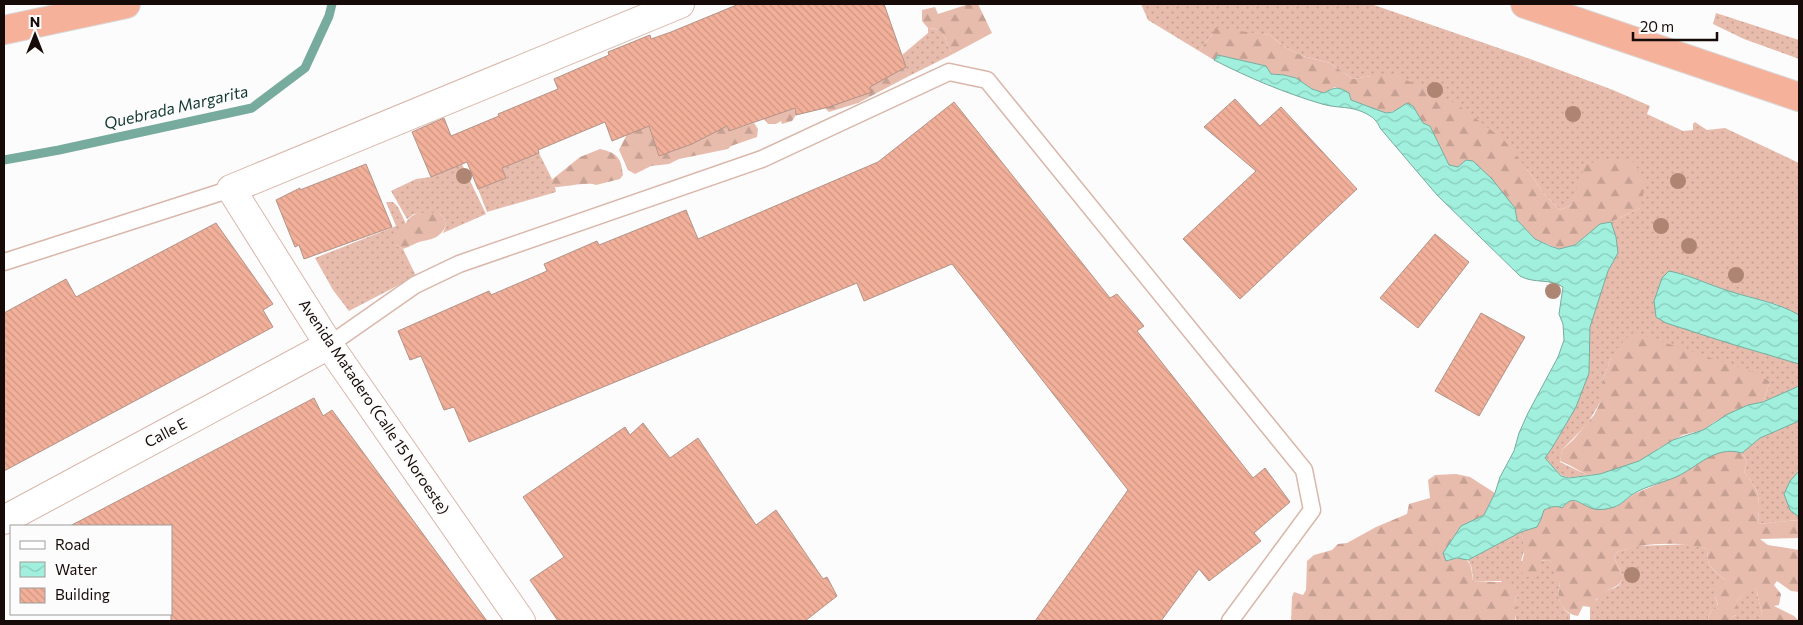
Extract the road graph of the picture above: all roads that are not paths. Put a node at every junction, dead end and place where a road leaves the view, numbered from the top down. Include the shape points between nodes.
1 (126, 4) edge
2 (680, 4) edge
3 (1525, 4) edge
4 (4, 30) edge
5 (1799, 97) edge
6 (231, 189) junction
7 (4, 262) edge
8 (329, 345) junction
9 (4, 520) edge
10 (521, 621) edge
11 (1230, 621) edge

1 - 4 highway
2 - 6 street
3 - 5 highway
6 - 7 lane
6 - 8 street, Avenida Matadero (Calle 15 Noroeste)
8 - 9 street, Calle E
8 - 10 street, Avenida Matadero (Calle 15 Noroeste)
8 - 11 lane via 416,285 459,264 762,159 949,72 987,80 1304,470 1312,510

